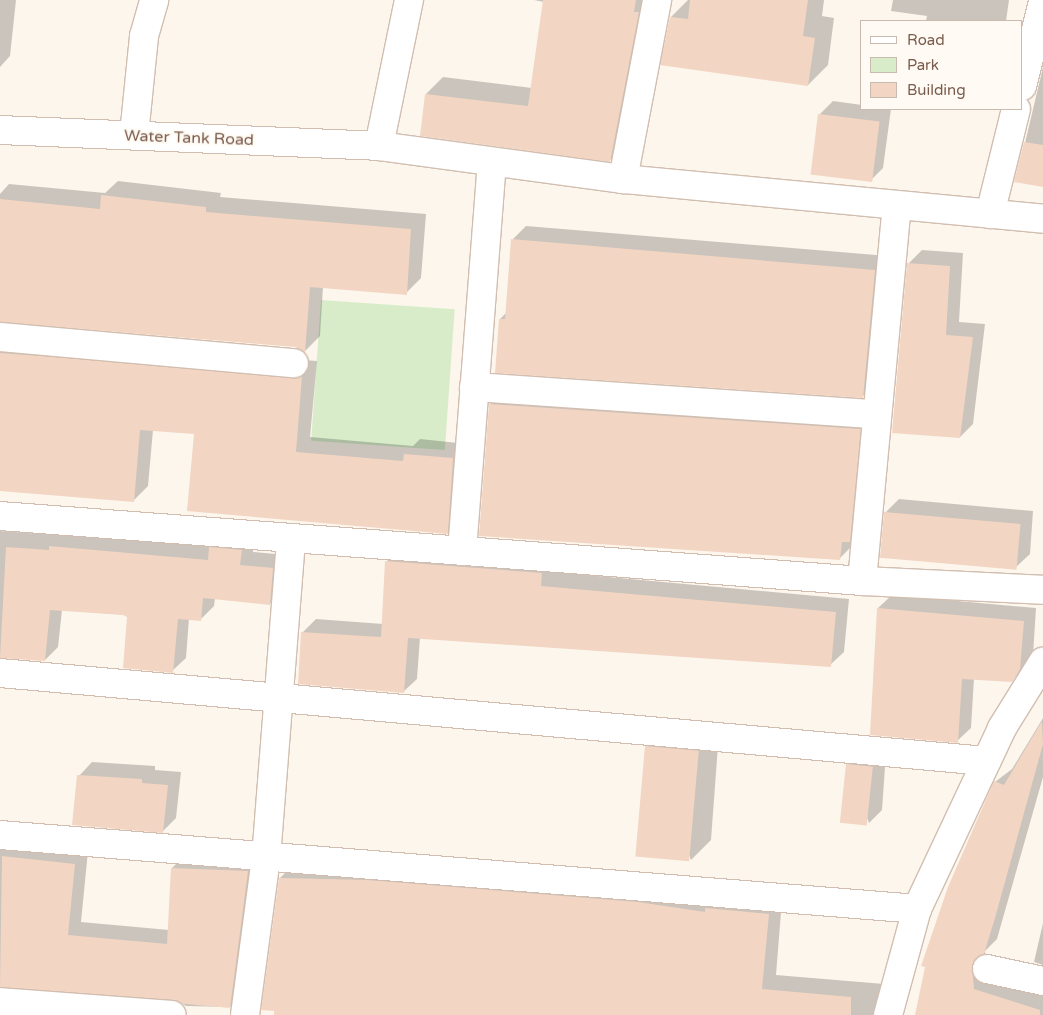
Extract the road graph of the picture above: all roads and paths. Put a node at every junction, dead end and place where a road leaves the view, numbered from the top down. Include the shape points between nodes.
1 (154, 0) edge
2 (409, 0) edge
3 (657, 0) edge
4 (1043, 2) edge
5 (1023, 82) edge
6 (1016, 110) edge
7 (0, 130) edge
8 (134, 136) junction
9 (379, 146) junction
10 (492, 162) junction
11 (623, 179) junction
12 (897, 206) junction
13 (990, 214) junction
14 (1043, 219) edge
15 (0, 337) edge
16 (294, 363) dead end
17 (474, 387) junction
18 (875, 414) junction
19 (0, 516) edge
20 (291, 538) junction
21 (462, 551) junction
22 (862, 581) junction
23 (1043, 590) edge
24 (1043, 662) edge
25 (0, 673) edge
26 (279, 698) junction
27 (986, 761) junction
28 (0, 835) edge
29 (266, 858) junction
30 (917, 909) junction
31 (987, 969) dead end
32 (1043, 981) edge
33 (0, 1002) edge
34 (85, 1011) edge
35 (172, 1015) edge
36 (245, 1015) edge
37 (888, 1015) edge

1 - 8 street via 144,36
2 - 9 street
3 - 11 street
4 - 5 street
6 - 13 street
7 - 8 street, Water Tank Road
8 - 9 street, Water Tank Road
9 - 10 street, Water Tank Road
10 - 11 street, Water Tank Road
10 - 17 street
11 - 12 street, Water Tank Road
12 - 13 street, Water Tank Road
12 - 18 street
13 - 14 street, Water Tank Road
15 - 16 street
17 - 18 street
17 - 21 street
18 - 22 street
19 - 20 street
20 - 21 street
20 - 26 street
21 - 22 street
22 - 23 street
24 - 27 street
25 - 26 street
26 - 27 street
26 - 29 street
27 - 30 street
28 - 29 street
29 - 30 street
29 - 36 street
30 - 37 street
31 - 32 street
33 - 34 street
34 - 35 street

